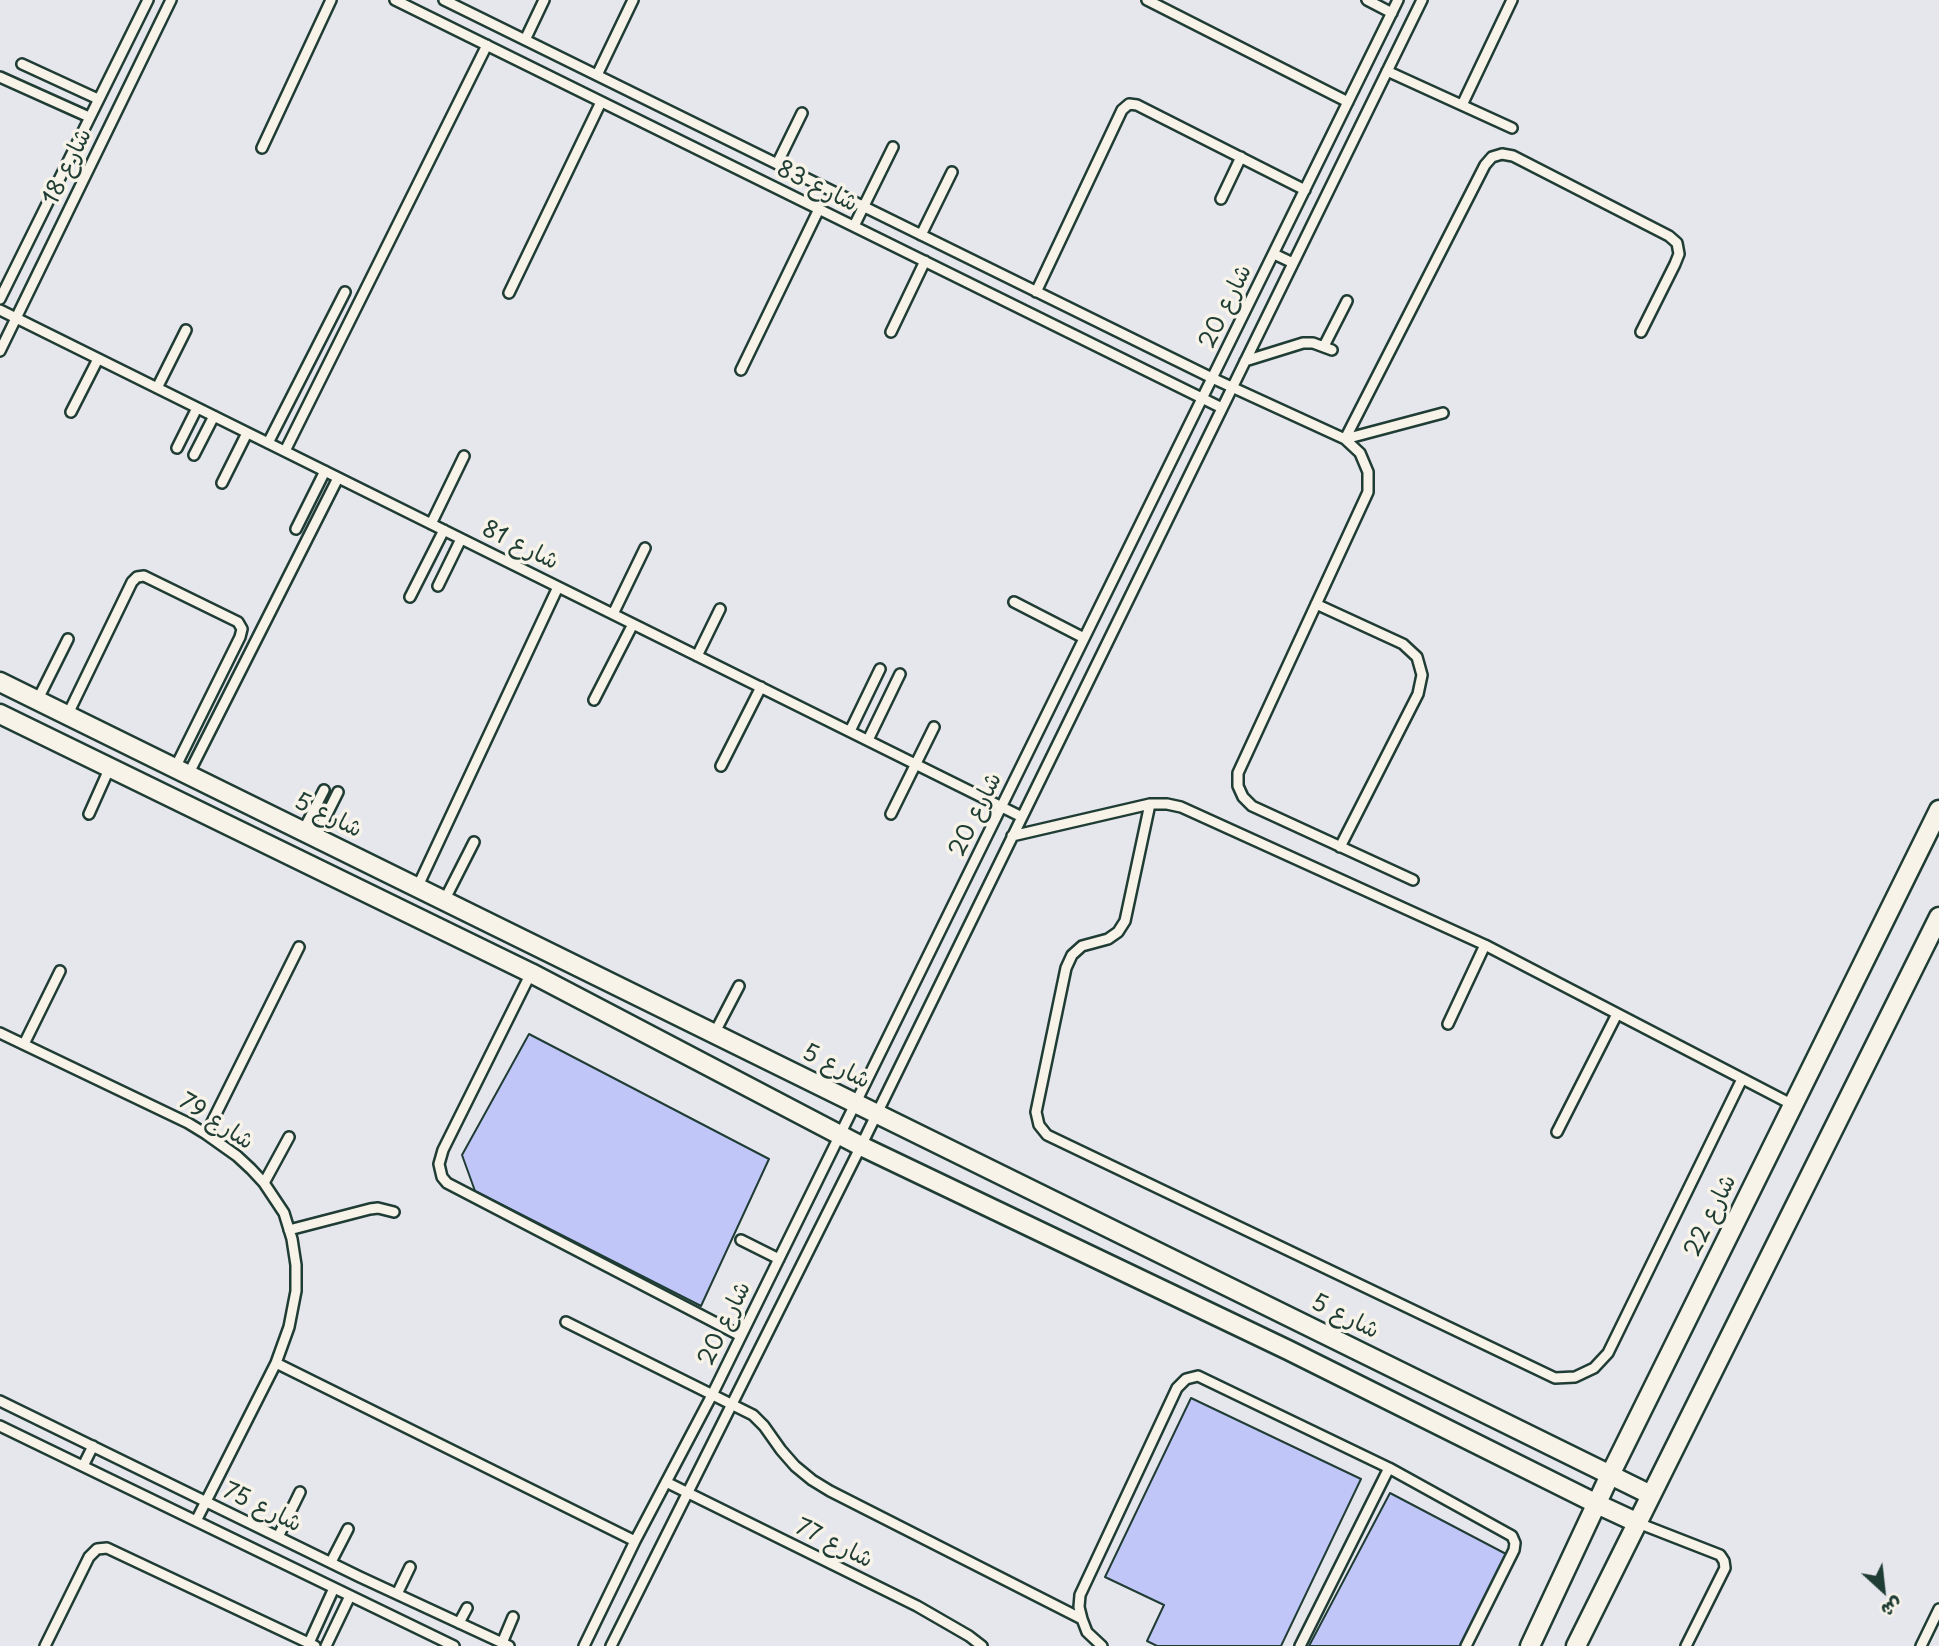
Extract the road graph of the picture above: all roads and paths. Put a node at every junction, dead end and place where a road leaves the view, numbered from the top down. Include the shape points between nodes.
1 (148, 0) edge
2 (171, 0) edge
3 (331, 0) edge
4 (395, 0) edge
5 (444, 0) edge
6 (544, 0) edge
7 (633, 0) edge
8 (1147, 0) edge
9 (1367, 0) edge
10 (1398, 0) edge
11 (1422, 0) edge
12 (1512, 0) edge
13 (1392, 13) junction
14 (525, 40) junction
15 (487, 45) junction
16 (22, 64) dead end
17 (1387, 71) junction
18 (597, 75) junction
19 (0, 77) edge
20 (98, 99) junction
21 (601, 102) junction
22 (1348, 103) junction
23 (1462, 105) junction
24 (802, 113) dead end
25 (89, 117) junction
26 (1511, 128) dead end
27 (893, 147) dead end
28 (262, 148) dead end
29 (1241, 157) junction
30 (777, 164) junction
31 (952, 172) dead end
32 (1305, 190) junction
33 (1221, 199) dead end
34 (864, 207) junction
35 (819, 209) junction
36 (854, 226) junction
37 (922, 235) junction
38 (1274, 254) junction
39 (925, 261) junction
40 (1293, 263) junction
41 (345, 292) dead end
42 (1036, 292) junction
43 (509, 293) dead end
44 (0, 299) edge
45 (1347, 301) dead end
46 (0, 310) edge
47 (16, 318) junction
48 (186, 330) dead end
49 (891, 332) dead end
50 (1641, 332) dead end
51 (0, 351) edge
52 (98, 359) junction
53 (1245, 361) junction
54 (741, 370) dead end
55 (1212, 379) junction
56 (157, 388) junction
57 (1232, 388) junction
58 (1203, 398) junction
59 (197, 408) junction
60 (1222, 408) junction
61 (71, 412) dead end
62 (1443, 413) dead end
63 (214, 416) junction
64 (247, 433) junction
65 (1345, 439) junction
66 (268, 443) junction
67 (177, 448) dead end
68 (285, 452) junction
69 (194, 455) dead end
70 (464, 456) dead end
71 (325, 471) junction
72 (338, 478) junction
73 (222, 483) dead end
74 (431, 524) junction
75 (296, 528) dead end
76 (444, 530) junction
77 (461, 539) junction
78 (645, 548) dead end
79 (438, 586) dead end
80 (558, 587) junction
81 (410, 597) dead end
82 (1014, 602) dead end
83 (1316, 604) junction
84 (720, 609) dead end
85 (613, 614) junction
86 (633, 624) junction
87 (1084, 638) junction
88 (68, 639) dead end
89 (697, 656) junction
90 (880, 669) dead end
91 (900, 674) dead end
92 (0, 682) edge
93 (761, 687) junction
94 (594, 700) dead end
95 (37, 701) junction
96 (0, 714) edge
97 (68, 716) junction
98 (934, 727) dead end
99 (850, 731) junction
100 (868, 740) junction
101 (916, 764) junction
102 (721, 766) dead end
103 (110, 767) junction
104 (181, 772) junction
105 (324, 790) dead end
106 (338, 792) dead end
107 (170, 796) junction
108 (1150, 804) junction
109 (1002, 806) junction
110 (1939, 810) edge
111 (89, 814) dead end
112 (891, 814) dead end
113 (1022, 817) junction
114 (309, 834) junction
115 (1012, 836) junction
116 (474, 842) dead end
117 (1340, 846) junction
118 (1413, 880) dead end
119 (417, 888) junction
120 (444, 901) junction
121 (1939, 917) edge
122 (1485, 945) junction
123 (1933, 945) edge
124 (299, 947) dead end
125 (60, 971) dead end
126 (531, 973) junction
127 (739, 986) dead end
128 (1617, 1014) junction
129 (1448, 1024) dead end
130 (0, 1033) edge
131 (714, 1034) junction
132 (24, 1044) junction
133 (1742, 1079) junction
134 (855, 1104) junction
135 (1793, 1105) junction
136 (876, 1114) junction
137 (1557, 1132) dead end
138 (206, 1133) junction
139 (840, 1135) junction
140 (289, 1136) dead end
141 (861, 1146) junction
142 (264, 1184) junction
143 (394, 1212) dead end
144 (289, 1230) junction
145 (741, 1240) dead end
146 (779, 1259) junction
147 (566, 1322) dead end
148 (741, 1336) junction
149 (276, 1363) junction
150 (712, 1395) junction
151 (0, 1401) edge
152 (732, 1405) junction
153 (0, 1426) edge
154 (93, 1446) junction
155 (83, 1466) junction
156 (1389, 1468) junction
157 (1610, 1475) junction
158 (666, 1482) junction
159 (300, 1492) dead end
160 (687, 1492) junction
161 (1651, 1495) junction
162 (206, 1502) junction
163 (1597, 1504) junction
164 (196, 1521) junction
165 (1638, 1523) junction
166 (348, 1529) dead end
167 (278, 1537) junction
168 (635, 1541) junction
169 (331, 1562) junction
170 (410, 1567) dead end
171 (334, 1588) junction
172 (397, 1594) junction
173 (350, 1596) junction
174 (467, 1608) dead end
175 (1939, 1609) edge
176 (513, 1618) dead end
177 (1082, 1619) junction
178 (459, 1623) junction
179 (505, 1644) edge
180 (313, 1645) edge
181 (45, 1646) edge
182 (326, 1646) edge
183 (454, 1646) edge
184 (584, 1646) edge
185 (611, 1646) edge
186 (982, 1646) edge
187 (1102, 1646) edge
188 (1300, 1646) edge
189 (1466, 1646) edge
190 (1530, 1646) edge
191 (1576, 1646) edge
192 (1686, 1646) edge
193 (1921, 1646) edge

1 - 20 lane, شارع 18
2 - 47 lane, شارع 18
3 - 28 lane
4 - 15 lane, شارع 83
5 - 14 lane, شارع 83
6 - 14 lane
7 - 18 lane
8 - 22 lane
9 - 13 lane
10 - 13 lane, شارع 20
11 - 17 lane, شارع 20
12 - 23 lane
13 - 22 lane, شارع 20
14 - 18 lane, شارع 83
15 - 21 lane, شارع 83
15 - 68 lane
16 - 20 lane
17 - 23 lane
17 - 40 lane, شارع 20
18 - 30 lane, شارع 83
19 - 25 lane
20 - 25 lane, شارع 18
21 - 35 lane, شارع 83
21 - 43 lane
22 - 32 lane, شارع 20
23 - 26 lane
24 - 30 lane
25 - 44 lane, شارع 18
27 - 34 lane
29 - 32 lane
29 - 33 lane
29 - 42 lane via 1129,104 1122,110
30 - 34 lane, شارع 83
31 - 37 lane
32 - 38 lane, شارع 20
34 - 36 lane
34 - 37 lane, شارع 83
35 - 36 lane, شارع 83
35 - 54 lane
36 - 39 lane, شارع 83
37 - 42 lane, شارع 83
38 - 40 lane
38 - 55 lane, شارع 20
39 - 49 lane
39 - 58 lane, شارع 83
40 - 53 lane, شارع 20
41 - 66 lane
42 - 55 lane, شارع 83
45 - 53 lane via 1328,348 1303,343
46 - 47 lane, شارع 81
47 - 51 lane, شارع 18
47 - 52 lane, شارع 81
48 - 56 lane
50 - 65 lane via 1675,264 1677,243 1513,156 1492,157
52 - 56 lane, شارع 81
52 - 61 lane
53 - 57 lane, شارع 20
55 - 57 lane, شارع 83
55 - 58 lane, شارع 20
56 - 59 lane, شارع 81
57 - 60 lane, شارع 20
57 - 65 lane, شارع 83
58 - 60 lane, شارع 83
58 - 87 lane, شارع 20
59 - 63 lane, شارع 81
59 - 67 lane
60 - 113 lane, شارع 20
62 - 65 lane
63 - 64 lane, شارع 81
63 - 69 lane
64 - 66 lane, شارع 81
64 - 73 lane
65 - 83 lane via 1360,453 1368,472 1368,492
66 - 68 lane, شارع 81
68 - 71 lane, شارع 81
70 - 74 lane
71 - 72 lane, شارع 81
71 - 75 lane
72 - 74 lane, شارع 81
72 - 104 lane
74 - 76 lane, شارع 81
76 - 77 lane, شارع 81
76 - 81 lane
77 - 79 lane
77 - 80 lane, شارع 81
78 - 85 lane
80 - 85 lane, شارع 81
80 - 119 lane
82 - 87 lane
83 - 117 lane via 1238,773 1238,786 1252,806
83 - 117 lane via 1403,644 1417,657 1422,675 1418,694
84 - 89 lane
85 - 86 lane, شارع 81
86 - 89 lane, شارع 81
86 - 94 lane
87 - 109 lane, شارع 20
88 - 95 lane
89 - 93 lane, شارع 81
90 - 99 lane
91 - 100 lane
92 - 95 street, شارع 5
93 - 99 lane, شارع 81
93 - 102 lane
95 - 97 street, شارع 5
96 - 103 street
97 - 104 street, شارع 5
97 - 104 lane via 137,577 144,576 238,622 240,637
98 - 101 lane
99 - 100 lane, شارع 81
100 - 101 lane, شارع 81
101 - 109 lane, شارع 81
101 - 112 lane
103 - 107 street
103 - 111 lane
104 - 107 street
104 - 114 street, شارع 5
105 - 114 lane
106 - 114 lane
107 - 126 street
108 - 115 lane
108 - 122 lane via 1181,807
108 - 133 lane via 1125,921 1108,939 1082,946 1066,968 1036,1112 1039,1125 1047,1135 1555,1378 1575,1377 1594,1368 1608,1353
109 - 113 lane, شارع 81
109 - 134 lane, شارع 20
110 - 135 street, شارع 22
113 - 115 lane, شارع 20
114 - 119 street, شارع 5
115 - 136 lane, شارع 20
116 - 120 lane
117 - 118 lane
119 - 120 street, شارع 5
120 - 131 street, شارع 5
121 - 123 street
122 - 128 lane
122 - 129 lane
123 - 161 street
124 - 138 lane
125 - 132 lane
126 - 139 street
126 - 148 lane via 443,1150 442,1177
127 - 131 lane
128 - 133 lane
128 - 137 lane
130 - 132 lane, شارع 79
131 - 134 street, شارع 5
132 - 138 lane, شارع 79
133 - 135 lane
134 - 136 street, شارع 5
134 - 139 lane, شارع 20
135 - 157 street, شارع 22
136 - 141 lane, شارع 20
136 - 157 street, شارع 5
138 - 142 lane, شارع 79
139 - 141 street
139 - 146 lane, شارع 20
140 - 142 lane
141 - 152 lane, شارع 20
141 - 163 street
142 - 144 lane, شارع 79 via 284,1213
143 - 144 lane via 370,1209
144 - 149 lane, شارع 79 via 296,1290
145 - 146 lane
146 - 148 lane, شارع 20
147 - 150 lane
148 - 150 lane, شارع 20
149 - 162 lane, شارع 79
149 - 168 lane
150 - 152 lane
150 - 158 lane, شارع 20
151 - 154 lane, شارع 75
152 - 160 lane, شارع 20
152 - 177 lane via 754,1415 795,1466 821,1485
153 - 155 lane, شارع 75
154 - 155 lane
154 - 162 lane, شارع 75
155 - 164 lane, شارع 75
156 - 177 lane via 1198,1376 1186,1379 1177,1388 1080,1595
156 - 188 lane
156 - 189 lane via 1512,1536 1514,1550
157 - 161 street, شارع 5
157 - 163 street, شارع 22
158 - 160 lane, شارع 77
158 - 168 lane, شارع 20
159 - 167 lane
160 - 185 lane, شارع 20
160 - 186 lane, شارع 77 via 917,1606
161 - 165 street
162 - 164 lane, شارع 79
162 - 167 lane, شارع 75
163 - 165 street
163 - 190 street, شارع 22
164 - 171 lane, شارع 75
165 - 191 street
165 - 192 lane via 1720,1555 1724,1561 1725,1568
166 - 169 lane
167 - 169 lane, شارع 75
168 - 184 lane, شارع 20
169 - 172 lane, شارع 75
170 - 172 lane
171 - 173 lane, شارع 75
171 - 180 lane
172 - 178 lane, شارع 75
173 - 182 lane
173 - 183 lane, شارع 75
174 - 178 lane
175 - 193 lane
176 - 179 lane
177 - 187 lane via 1087,1632
178 - 179 lane, شارع 75
180 - 181 lane via 118,1551 102,1548 89,1557

